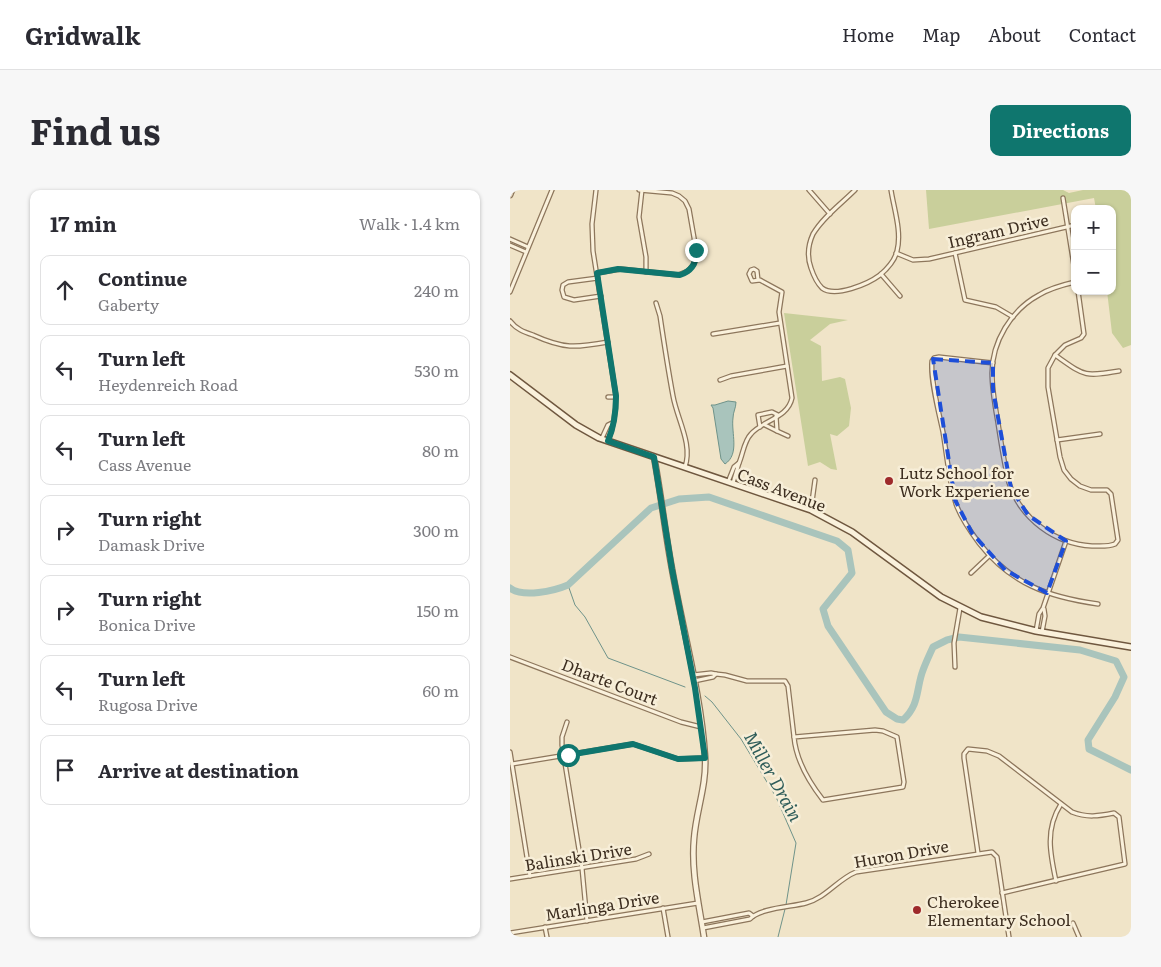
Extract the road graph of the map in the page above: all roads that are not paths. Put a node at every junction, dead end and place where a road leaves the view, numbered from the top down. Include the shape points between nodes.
1 (512, 190) edge
2 (552, 190) edge
3 (596, 190) edge
4 (640, 190) edge
5 (809, 190) edge
6 (855, 190) edge
7 (891, 190) edge
8 (510, 194) edge
9 (1063, 198) dead end
10 (830, 214) junction
11 (1071, 226) edge
12 (1068, 227) junction
13 (510, 239) edge
14 (510, 245) edge
15 (528, 247) junction
16 (1072, 250) edge
17 (526, 252) junction
18 (896, 253) junction
19 (955, 253) junction
20 (646, 272) junction
21 (597, 273) junction
22 (881, 274) junction
23 (598, 278) junction
24 (758, 280) dead end
25 (1071, 283) edge
26 (510, 292) edge
27 (1079, 295) edge
28 (601, 296) junction
29 (900, 296) dead end
30 (656, 302) dead end
31 (1013, 317) junction
32 (510, 321) edge
33 (780, 323) junction
34 (713, 334) dead end
35 (608, 342) junction
36 (1055, 355) junction
37 (993, 364) junction
38 (787, 366) junction
39 (1120, 371) dead end
40 (510, 375) edge
41 (720, 380) dead end
42 (608, 397) dead end
43 (616, 397) junction
44 (778, 416) junction
45 (612, 423) junction
46 (764, 424) junction
47 (760, 427) junction
48 (777, 431) junction
49 (1100, 434) dead end
50 (788, 436) dead end
51 (602, 439) junction
52 (1057, 440) junction
53 (608, 441) junction
54 (654, 457) junction
55 (685, 467) junction
56 (815, 480) dead end
57 (731, 483) junction
58 (811, 510) junction
59 (1066, 541) junction
60 (989, 556) junction
61 (971, 573) dead end
62 (1047, 594) junction
63 (1098, 604) dead end
64 (960, 608) junction
65 (1043, 608) junction
66 (1039, 632) junction
67 (1131, 647) edge
68 (510, 657) edge
69 (955, 667) dead end
70 (704, 674) junction
71 (716, 674) junction
72 (693, 675) junction
73 (705, 679) junction
74 (694, 681) junction
75 (567, 722) dead end
76 (701, 727) junction
77 (794, 737) junction
78 (510, 752) edge
79 (564, 755) junction
80 (705, 758) junction
81 (512, 764) junction
82 (1061, 804) junction
83 (978, 853) junction
84 (649, 854) dead end
85 (582, 868) junction
86 (530, 876) junction
87 (510, 879) edge
88 (1056, 881) junction
89 (1002, 893) junction
90 (698, 903) junction
91 (663, 908) junction
92 (735, 916) junction
93 (753, 916) junction
94 (587, 921) junction
95 (702, 922) junction
96 (736, 922) junction
97 (1073, 923) dead end
98 (546, 927) junction
99 (703, 928) junction
100 (510, 933) edge
101 (547, 937) edge
102 (668, 937) edge
103 (704, 937) edge
104 (1009, 937) edge
105 (1079, 937) edge

1 - 8 street
2 - 15 street
3 - 21 street via 592,229
4 - 20 street via 639,217
4 - 20 street via 672,193 683,199 688,207 696,251 695,262 688,271 675,275
5 - 10 street
6 - 10 street
7 - 18 street via 898,230
9 - 12 street
10 - 22 street via 817,229 809,250 811,268 820,286 826,290 845,290
11 - 12 street, Ingram Drive
12 - 16 street
12 - 19 street, Ingram Drive
13 - 15 street
14 - 17 street
15 - 17 street
17 - 26 street
18 - 19 street, Ingram Drive via 913,260
18 - 22 street
19 - 31 street via 965,300 996,307
20 - 21 street via 618,269
21 - 23 street
22 - 29 street
23 - 28 street
23 - 28 street via 568,282 563,285 562,292 565,298 574,300
24 - 33 street via 782,292 778,305
25 - 31 street via 1039,294
27 - 36 street via 1084,334
28 - 35 street
30 - 55 street via 673,396 684,430 688,458
31 - 37 street via 998,341
32 - 35 street via 522,331 561,346
33 - 34 street
33 - 38 street
35 - 43 street
36 - 39 street via 1084,374
36 - 52 street via 1048,368 1048,378
37 - 59 street via 992,390 1011,488 1033,521
37 - 60 street via 939,357 931,363 955,500 972,533
38 - 41 street
38 - 44 street via 791,400 788,408
40 - 51 main road, Cass Avenue via 576,425
42 - 43 street
43 - 45 street
44 - 46 street
44 - 47 street via 772,412 758,415
44 - 48 street
45 - 51 street
45 - 53 street via 614,427
46 - 47 street
46 - 48 street
47 - 57 street via 747,438
48 - 50 street
49 - 52 street
51 - 53 main road, Cass Avenue
52 - 59 street via 1062,464 1071,479 1087,489 1110,491 1117,542 1104,546
53 - 54 main road, Cass Avenue
54 - 55 main road, Cass Avenue
54 - 72 street
55 - 57 main road, Cass Avenue
56 - 58 street
57 - 58 main road, Cass Avenue
58 - 64 main road, Cass Avenue via 852,532
59 - 62 street
60 - 61 street
60 - 62 street via 1014,576
62 - 63 street
62 - 65 street
64 - 66 main road, Cass Avenue via 990,620
64 - 69 street via 954,643
65 - 66 street via 1039,614
65 - 66 street via 1046,616
66 - 67 main road, Cass Avenue
68 - 76 street, Dharte Court
70 - 71 street
70 - 72 street
70 - 73 street
71 - 73 street
71 - 77 street via 747,681 785,681
72 - 74 street
73 - 74 street
74 - 76 street
75 - 79 street via 562,740
76 - 80 street
77 - 77 street via 799,760 823,800 903,788 898,739 894,735 871,730
78 - 81 street
79 - 80 street via 633,744 678,759
79 - 81 street
79 - 85 street
80 - 90 street via 693,848
81 - 86 street
82 - 83 street via 999,756 968,749 964,758
82 - 88 street via 1050,831
82 - 88 street via 1084,816 1114,813 1119,817 1126,862 1123,866
83 - 89 street, Huron Drive via 997,855
83 - 93 street, Huron Drive via 856,872 805,903
84 - 85 street, Balinski Drive via 636,860
85 - 86 street, Balinski Drive
85 - 94 street
86 - 87 street, Balinski Drive
88 - 89 street
89 - 104 street
90 - 91 street, Marlinga Drive
90 - 95 street
91 - 94 street, Marlinga Drive
91 - 102 street
92 - 93 street, Huron Drive
92 - 95 street, Huron Drive
92 - 96 street
93 - 96 street, Huron Drive
94 - 98 street, Marlinga Drive
95 - 99 street
96 - 99 street, Huron Drive
97 - 105 street
98 - 100 street, Marlinga Drive
98 - 101 street
99 - 103 street

